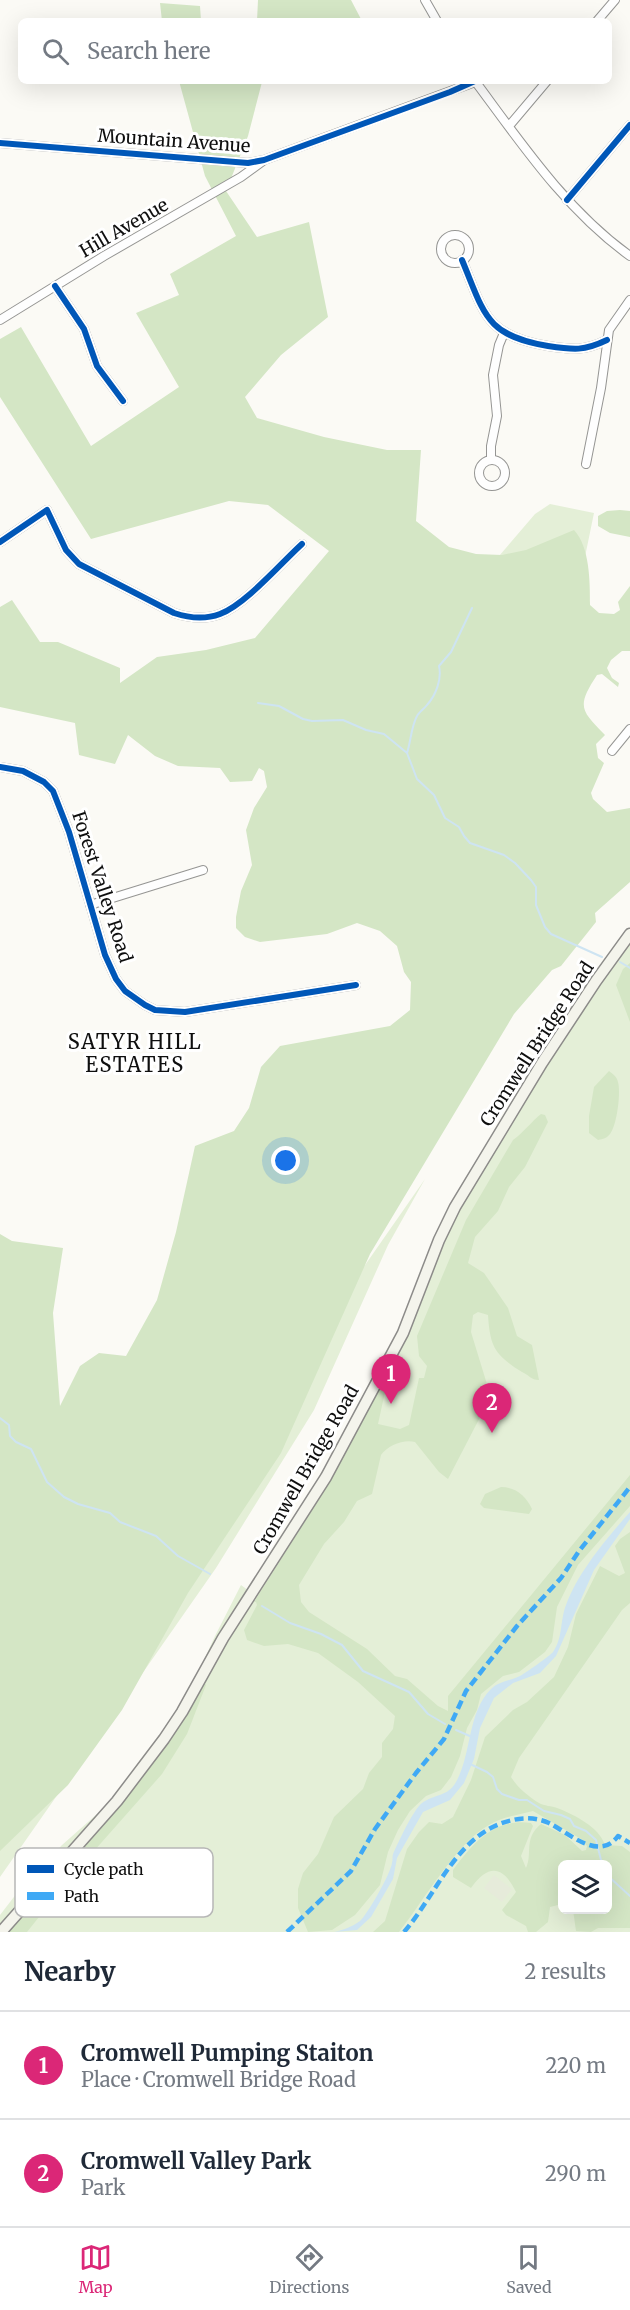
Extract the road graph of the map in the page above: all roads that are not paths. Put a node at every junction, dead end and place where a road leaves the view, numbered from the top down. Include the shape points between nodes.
1 (425, 0) edge
2 (615, 0) edge
3 (435, 18) edge
4 (600, 18) edge
5 (467, 84) edge
6 (477, 84) edge
7 (544, 84) edge
8 (630, 125) edge
9 (509, 126) junction
10 (0, 143) edge
11 (264, 160) junction
12 (567, 200) junction
13 (630, 256) edge
14 (462, 260) dead end
15 (55, 286) junction
16 (630, 300) edge
17 (0, 320) edge
18 (504, 333) junction
19 (607, 340) junction
20 (123, 401) dead end
21 (491, 460) dead end
22 (586, 464) dead end
23 (0, 542) edge
24 (302, 543) dead end
25 (630, 729) edge
26 (612, 751) dead end
27 (0, 767) edge
28 (202, 870) dead end
29 (90, 905) junction
30 (630, 934) edge
31 (356, 985) dead end
32 (75, 1848) edge
33 (15, 1916) edge
34 (1, 1932) edge

1 - 3 street
2 - 4 street
5 - 11 street, Mountain Avenue
6 - 9 street
7 - 9 street
8 - 12 street
9 - 12 street
10 - 11 street, Mountain Avenue via 235,163
11 - 15 street, Hill Avenue
12 - 13 street
14 - 18 street via 482,307
15 - 17 street, Hill Avenue
15 - 20 street via 84,329 98,366
16 - 19 street via 609,330
18 - 19 street via 525,342 578,350
18 - 21 street via 493,375 497,416
19 - 22 street
23 - 24 street via 47,510 66,550 79,564 187,618 221,614 237,604
25 - 26 street
27 - 29 street, Forest Valley Road via 29,774 53,791
28 - 29 street
29 - 31 street, Forest Valley Road via 116,979 125,991 155,1010 185,1012
30 - 32 main road, Cromwell Bridge Road via 542,1063 454,1207 403,1333 326,1477 223,1638 182,1712 148,1761
33 - 34 main road, Cromwell Bridge Road

